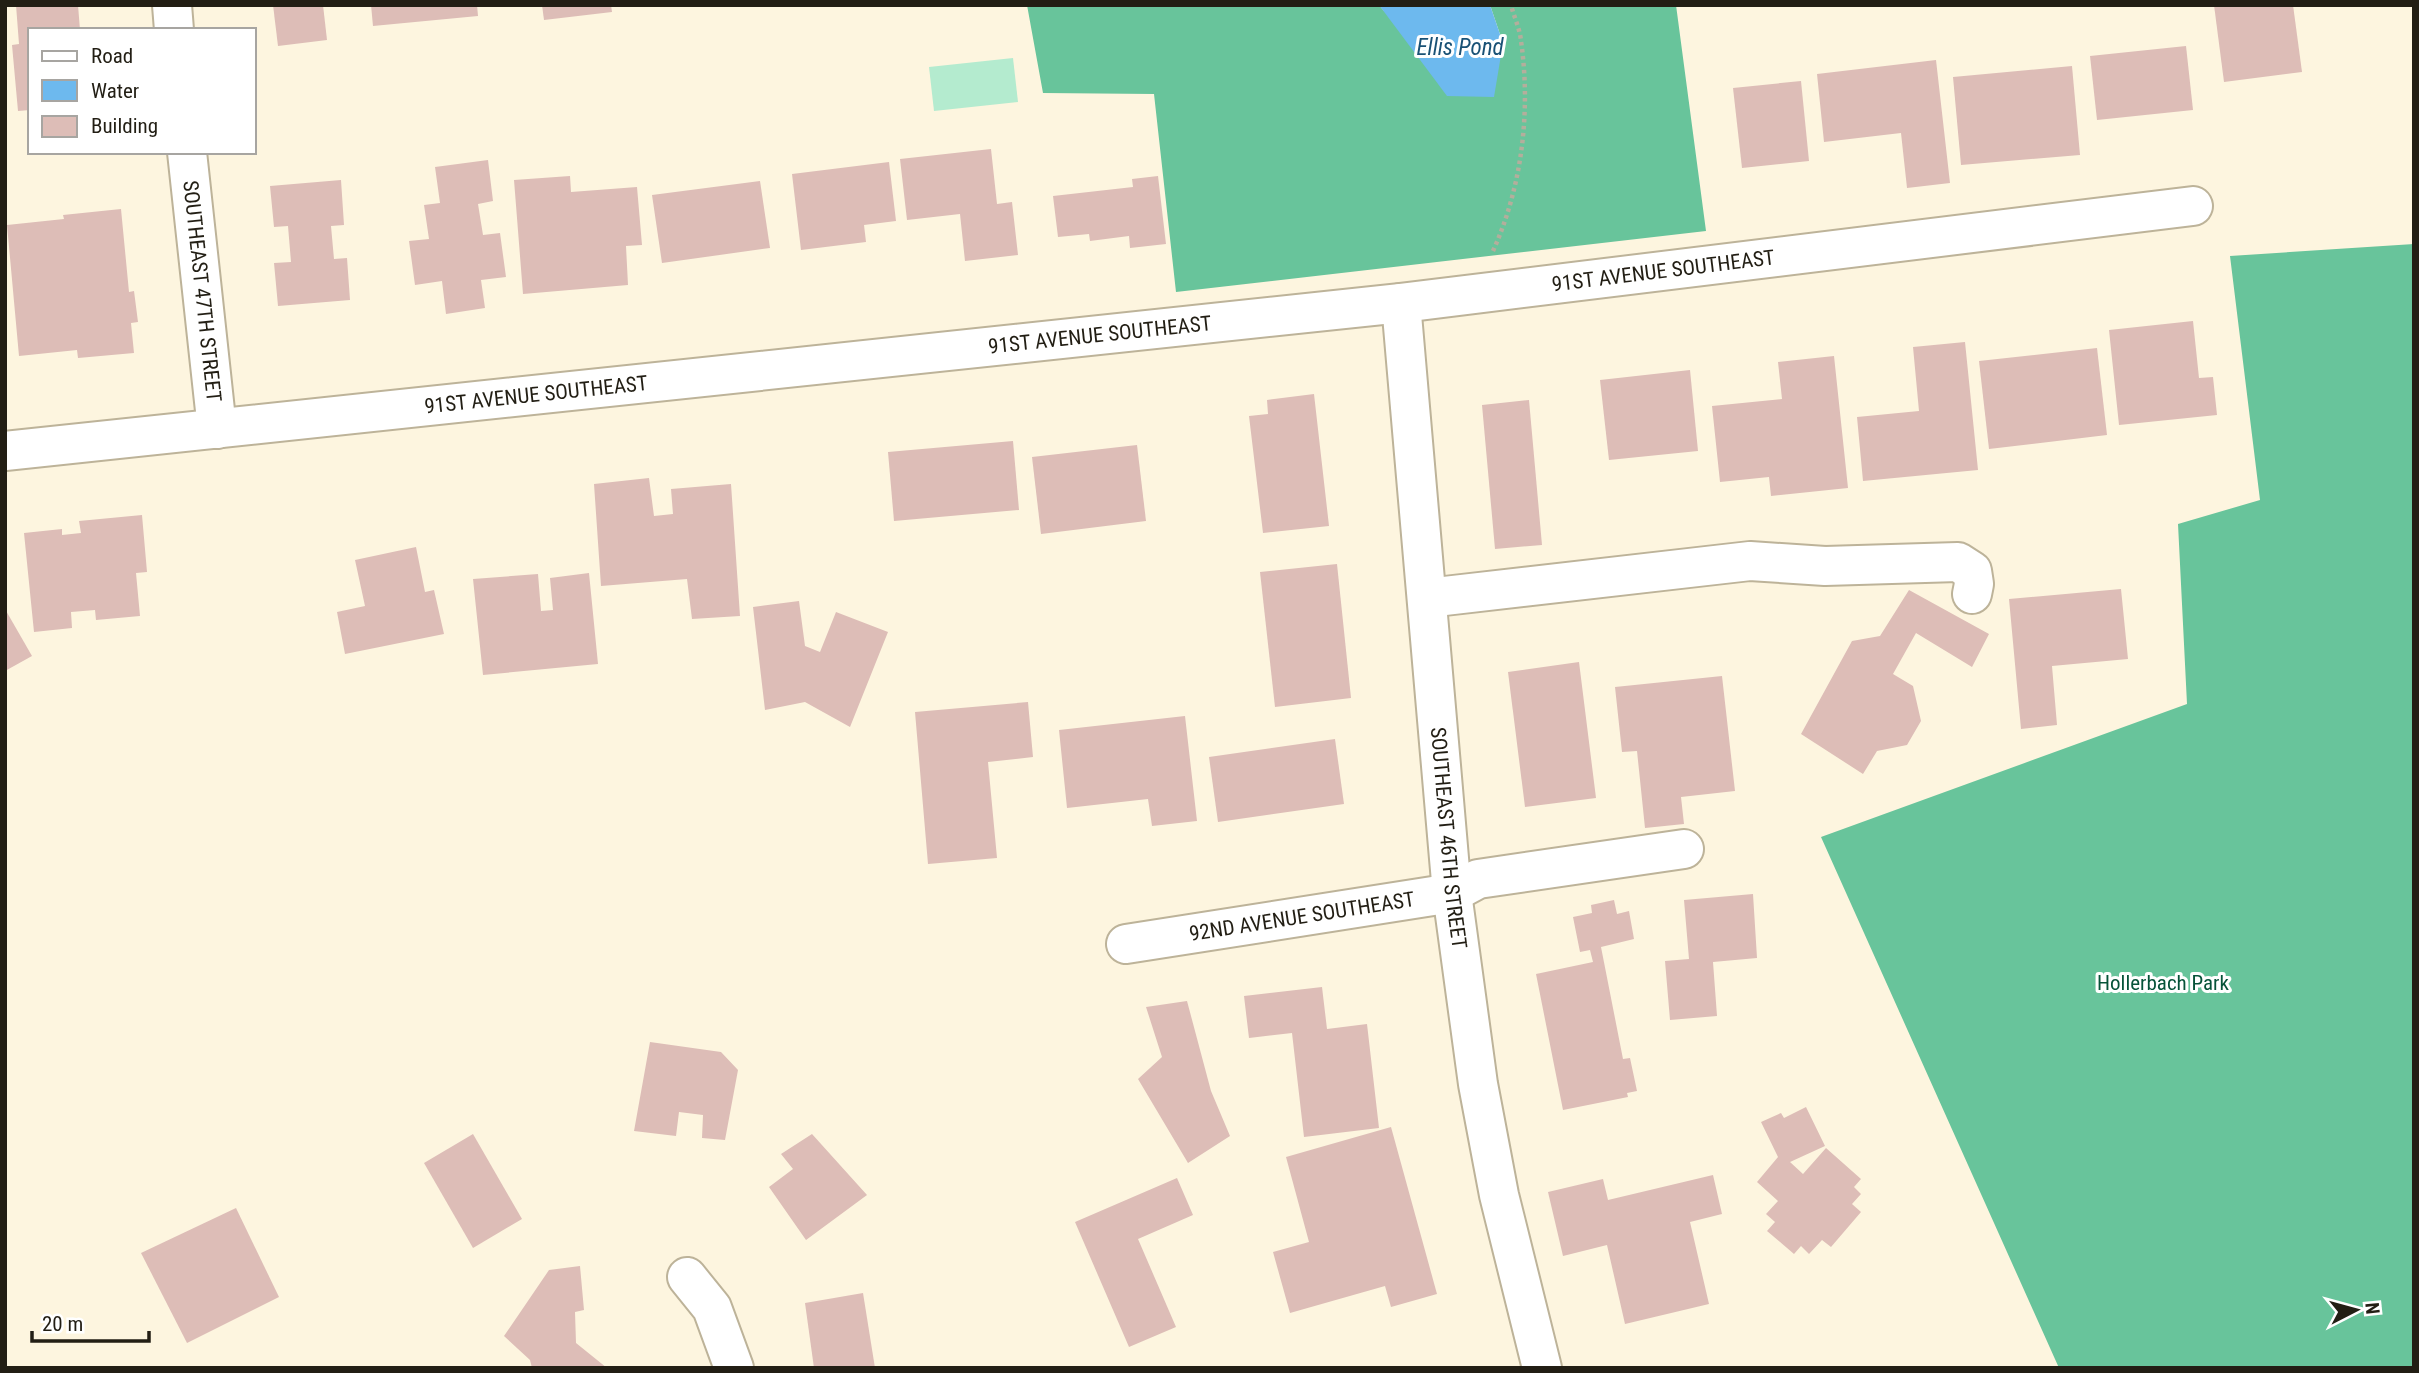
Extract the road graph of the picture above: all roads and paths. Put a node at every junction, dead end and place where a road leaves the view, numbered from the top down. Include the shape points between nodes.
1 (172, 5) edge
2 (1511, 5) edge
3 (174, 28) edge
4 (187, 154) edge
5 (2193, 206) dead end
6 (1474, 293) junction
7 (1401, 303) junction
8 (217, 429) junction
9 (5, 451) edge
10 (1972, 594) dead end
11 (1427, 598) junction
12 (1684, 849) dead end
13 (1452, 893) junction
14 (1126, 944) dead end
15 (687, 1277) dead end
16 (1532, 1365) edge
17 (734, 1368) edge

1 - 3 street
2 - 6 path via 1521,38 1526,95 1521,157 1497,243
4 - 8 street, SOUTHEAST 47TH STREET
5 - 6 street, 91ST AVENUE SOUTHEAST
6 - 7 street, 91ST AVENUE SOUTHEAST
7 - 8 street, 91ST AVENUE SOUTHEAST
7 - 11 street, SOUTHEAST 46TH STREET
8 - 9 street, 91ST AVENUE SOUTHEAST
10 - 11 street via 1972,571 1958,562 1825,566 1750,561
11 - 13 street, SOUTHEAST 46TH STREET
12 - 13 street, 92ND AVENUE SOUTHEAST via 1478,879
13 - 14 street, 92ND AVENUE SOUTHEAST
13 - 16 street, SOUTHEAST 46TH STREET via 1478,1084
15 - 17 street via 712,1308

